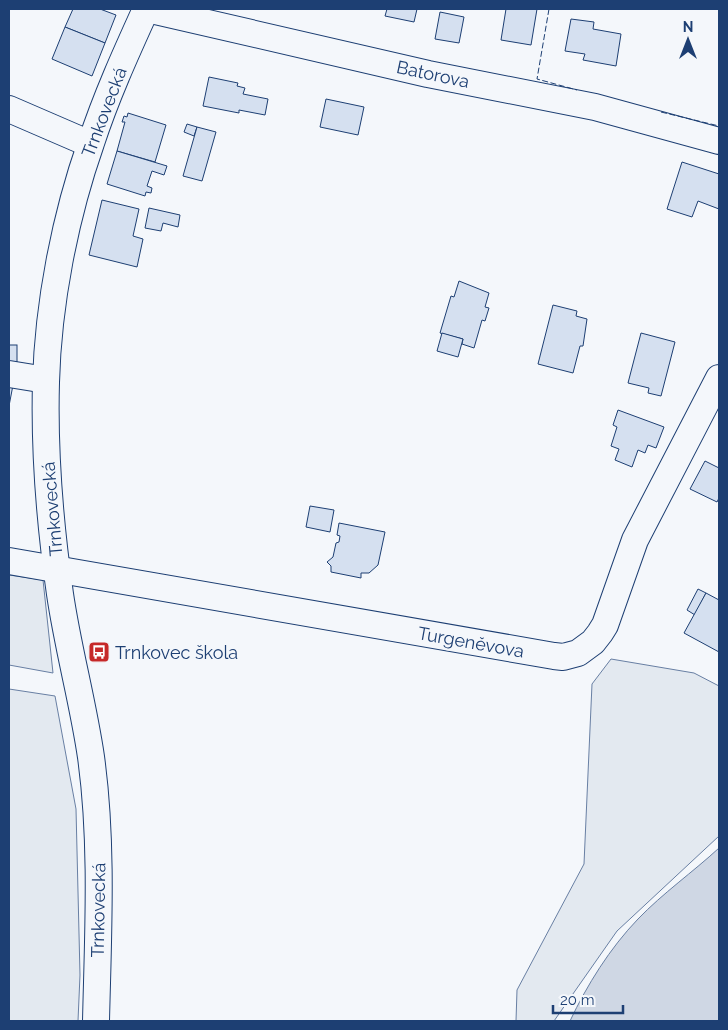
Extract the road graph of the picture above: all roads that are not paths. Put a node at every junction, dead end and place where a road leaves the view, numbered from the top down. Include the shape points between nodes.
1 (146, 9) edge
2 (9, 109) edge
3 (719, 141) edge
4 (90, 144) junction
5 (9, 374) edge
6 (719, 378) edge
7 (46, 380) junction
8 (9, 561) edge
9 (58, 570) junction
10 (96, 1021) edge

1 - 3 street, Batorova via 428,74 595,107
1 - 4 street, Trnkovecká
2 - 4 street
4 - 7 street, Trnkovecká via 66,231
5 - 7 street
6 - 9 street, Turgeněvova via 635,540 605,624 593,642 570,655 544,654
7 - 9 street, Trnkovecká via 47,457
8 - 9 street, Turgeněvova
9 - 10 street, Trnkovecká via 91,758 98,842

